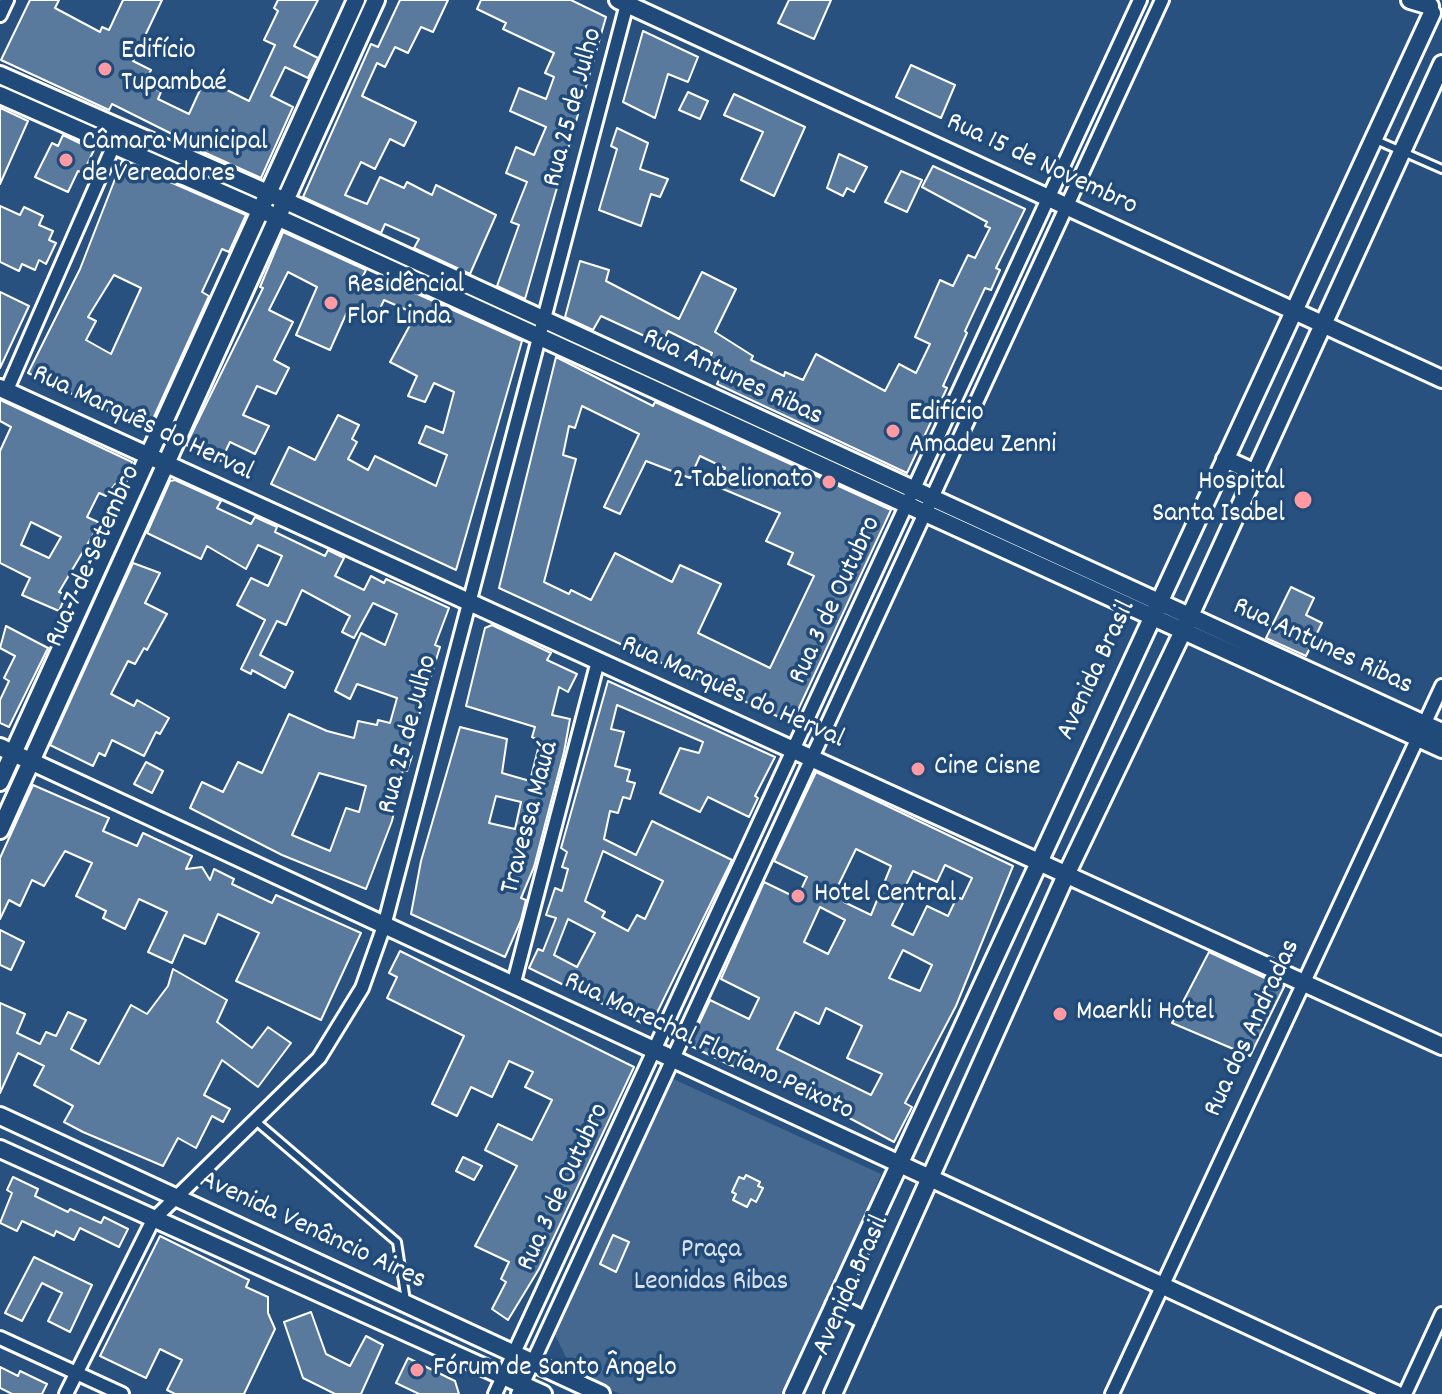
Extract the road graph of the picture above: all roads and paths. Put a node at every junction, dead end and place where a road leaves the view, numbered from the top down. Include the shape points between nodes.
1 (7, 0) edge
2 (356, 0) edge
3 (376, 0) edge
4 (1140, 0) edge
5 (1162, 0) edge
6 (1410, 0) edge
7 (625, 1) edge
8 (1434, 11) edge
9 (0, 15) edge
10 (330, 59) junction
11 (1442, 64) edge
12 (347, 65) junction
13 (1109, 68) junction
14 (0, 75) edge
15 (1127, 77) junction
16 (0, 95) edge
17 (58, 111) junction
18 (117, 137) junction
19 (1373, 139) junction
20 (1402, 151) junction
21 (1442, 169) edge
22 (1049, 198) junction
23 (264, 202) junction
24 (288, 202) junction
25 (1067, 206) junction
26 (279, 218) junction
27 (450, 278) junction
28 (442, 294) junction
29 (1294, 309) junction
30 (1324, 324) junction
31 (208, 327) junction
32 (540, 328) junction
33 (225, 334) junction
34 (1442, 379) edge
35 (3, 390) edge
36 (150, 457) junction
37 (1225, 459) junction
38 (166, 464) junction
39 (1256, 473) junction
40 (919, 501) junction
41 (86, 595) junction
42 (103, 603) junction
43 (470, 603) junction
44 (1156, 609) junction
45 (1186, 623) junction
46 (598, 661) junction
47 (1442, 686) edge
48 (1421, 731) junction
49 (1442, 732) edge
50 (1442, 749) edge
51 (7, 750) edge
52 (802, 755) junction
53 (31, 762) junction
54 (0, 782) edge
55 (0, 830) edge
56 (1038, 862) junction
57 (737, 874) junction
58 (1066, 875) junction
59 (753, 882) junction
60 (384, 926) junction
61 (1302, 982) junction
62 (513, 986) junction
63 (1442, 1046) edge
64 (654, 1052) junction
65 (670, 1059) junction
66 (0, 1116) edge
67 (257, 1122) junction
68 (0, 1149) edge
69 (900, 1166) junction
70 (929, 1180) junction
71 (176, 1197) junction
72 (153, 1220) junction
73 (1162, 1286) junction
74 (834, 1305) junction
75 (407, 1307) junction
76 (1442, 1314) edge
77 (866, 1321) junction
78 (0, 1338) edge
79 (515, 1353) junction
80 (533, 1361) junction
81 (77, 1373) junction
82 (503, 1375) junction
83 (520, 1389) edge
84 (66, 1394) edge
85 (122, 1394) edge
86 (495, 1394) edge
87 (543, 1394) edge
88 (601, 1394) edge
89 (793, 1394) edge
90 (833, 1394) edge
91 (1112, 1394) edge
92 (1396, 1394) edge
93 (1405, 1394) edge

1 - 9 street
2 - 10 street, Rua 7 de Setembro
3 - 12 street, Rua 7 de Setembro
4 - 13 street, Rua 3 de Outubro
5 - 15 street, Rua 3 de Outubro
6 - 8 street
7 - 22 street, Rua 15 de Novembro
7 - 32 street, Rua 25 de Julho
8 - 19 street, Avenida Brasil
10 - 12 street
10 - 23 street, Rua 7 de Setembro
11 - 20 street, Avenida Brasil
12 - 24 street, Rua 7 de Setembro
13 - 15 street
13 - 22 street, Rua 3 de Outubro
14 - 17 street, Rua Antunes Ribas
15 - 25 street, Rua 3 de Outubro
16 - 17 street, Rua Antunes Ribas
17 - 18 street, Rua Antunes Ribas
18 - 23 street, Rua Antunes Ribas
18 - 35 street
19 - 20 lane
19 - 29 street, Avenida Brasil
20 - 21 lane
20 - 30 street, Avenida Brasil
22 - 25 street, Rua 15 de Novembro
22 - 40 street, Rua 3 de Outubro
23 - 24 street, Rua Antunes Ribas
23 - 26 street, Rua Antunes Ribas
23 - 31 street, Rua 7 de Setembro
24 - 26 street, Rua 7 de Setembro
24 - 27 street, Rua Antunes Ribas
25 - 29 street, Rua 15 de Novembro
25 - 40 street, Rua 3 de Outubro
26 - 28 street, Rua Antunes Ribas
26 - 33 street, Rua 7 de Setembro
27 - 28 street
27 - 32 street, Rua Antunes Ribas
28 - 32 street, Rua Antunes Ribas
29 - 30 street, Rua 15 de Novembro
29 - 37 street, Avenida Brasil
30 - 34 street, Rua 15 de Novembro
30 - 39 street, Avenida Brasil
31 - 33 street
31 - 36 street, Rua 7 de Setembro
32 - 40 street, Rua Antunes Ribas
32 - 43 street, Rua 25 de Julho
33 - 38 street, Rua 7 de Setembro
35 - 36 street, Rua Marquês do Herval
36 - 38 street, Rua Marquês do Herval
36 - 41 street, Rua 7 de Setembro
37 - 39 street
37 - 44 street, Avenida Brasil
38 - 42 street, Rua 7 de Setembro
38 - 43 street, Rua Marquês do Herval
39 - 45 street, Avenida Brasil
40 - 44 street, Rua Antunes Ribas
40 - 52 street, Rua 3 de Outubro
41 - 42 street
41 - 51 street, Rua 7 de Setembro
42 - 53 street, Rua 7 de Setembro
43 - 46 street, Rua Marquês do Herval
43 - 60 street, Rua 25 de Julho
44 - 45 street, Rua Antunes Ribas
44 - 56 street, Avenida Brasil
45 - 48 street, Rua Antunes Ribas
45 - 58 street, Avenida Brasil
46 - 52 street, Rua Marquês do Herval
46 - 62 street, Travessa Mauá
47 - 48 street, Rua dos Andradas
48 - 49 street, Rua Antunes Ribas
48 - 50 street, Rua Antunes Ribas
48 - 61 street, Rua dos Andradas
51 - 53 street, Rua Marechal Floriano Peixoto
51 - 54 street, Rua 7 de Setembro
52 - 56 street, Rua Marquês do Herval
52 - 57 street, Rua 3 de Outubro
52 - 59 street, Rua 3 de Outubro
53 - 55 street, Rua 7 de Setembro
53 - 60 street, Rua Marechal Floriano Peixoto
56 - 58 street, Rua Marquês do Herval
56 - 69 street, Avenida Brasil
57 - 59 street
57 - 64 street, Rua 3 de Outubro
58 - 61 street, Rua Marquês do Herval
58 - 70 street, Avenida Brasil
59 - 65 street, Rua 3 de Outubro
60 - 62 street, Rua Marechal Floriano Peixoto
60 - 67 street, Rua 25 de Julho via 362,988 340,1026 319,1058
61 - 63 street, Rua Marquês do Herval
61 - 73 street, Rua dos Andradas
62 - 64 street, Rua Marechal Floriano Peixoto
64 - 65 street, Rua Marechal Floriano Peixoto
64 - 79 street, Rua 3 de Outubro
65 - 69 street, Rua Marechal Floriano Peixoto
65 - 80 street, Rua 3 de Outubro
66 - 71 street, Avenida Venâncio Aires
67 - 71 street, Rua 25 de Julho
67 - 75 lane via 397,1242
68 - 72 street, Avenida Venâncio Aires
69 - 70 street, Rua Marechal Floriano Peixoto
69 - 74 street, Avenida Brasil
70 - 73 street, Rua Marechal Floriano Peixoto
70 - 77 street, Avenida Brasil
71 - 72 street, Rua 25 de Julho
71 - 75 street, Avenida Venâncio Aires
72 - 81 street, Rua 25 de Julho
72 - 82 street, Avenida Venâncio Aires
73 - 91 street, Rua dos Andradas
73 - 92 street, Rua Marechal Floriano Peixoto
74 - 77 street
74 - 89 street, Avenida Brasil
75 - 79 street, Avenida Venâncio Aires
76 - 93 street
77 - 90 street, Avenida Brasil
78 - 81 street
79 - 80 street, Avenida Venâncio Aires
79 - 82 street, Rua 3 de Outubro
80 - 83 street, Rua 3 de Outubro
80 - 88 street, Avenida Venâncio Aires
81 - 84 street, Rua 25 de Julho
81 - 85 street
82 - 83 street, Avenida Venâncio Aires
82 - 86 street, Rua 3 de Outubro
83 - 87 street, Avenida Venâncio Aires

